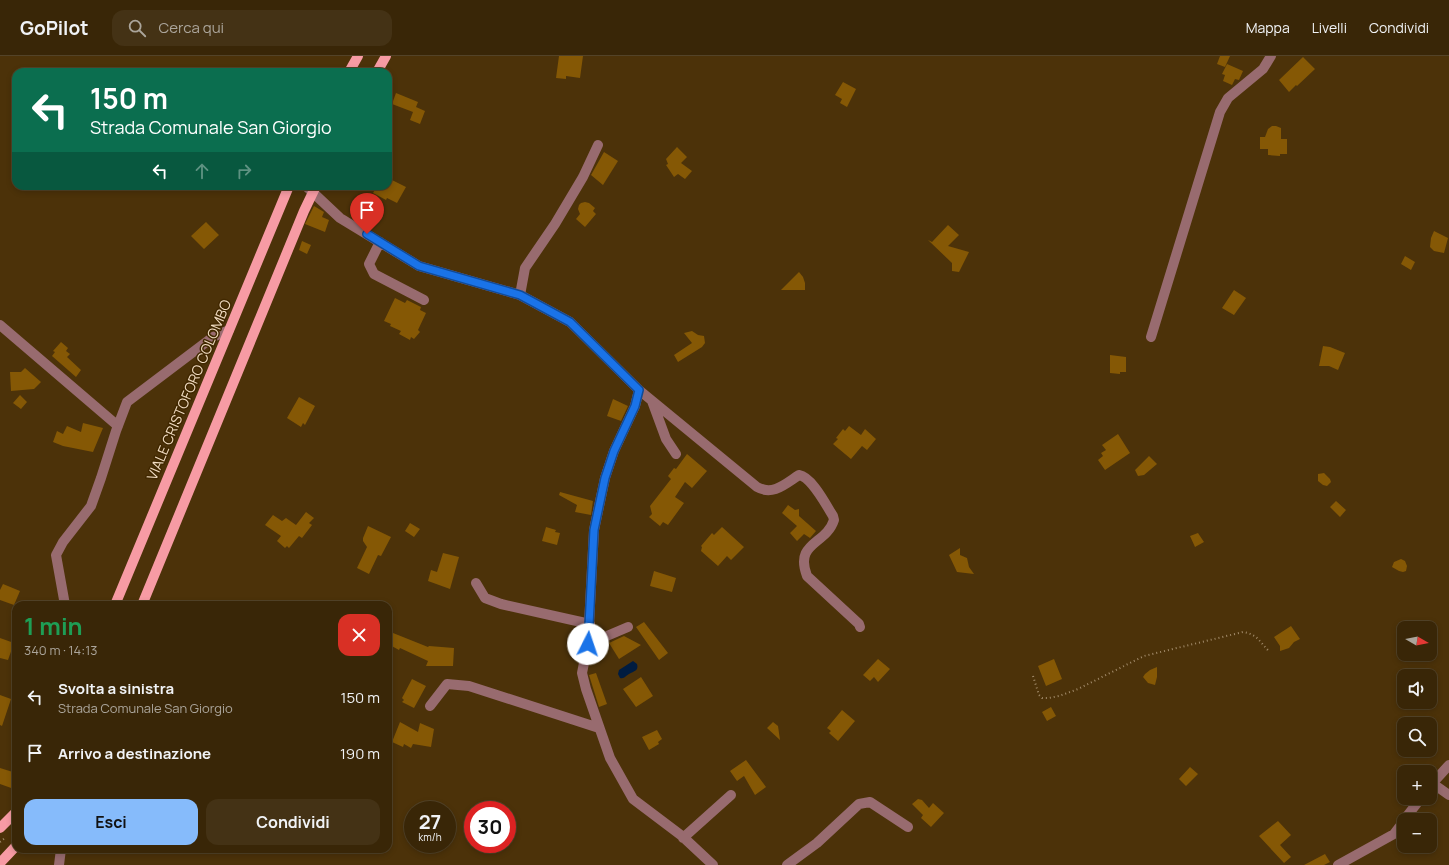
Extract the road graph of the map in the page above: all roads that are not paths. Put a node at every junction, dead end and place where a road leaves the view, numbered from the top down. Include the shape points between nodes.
1 (358, 56) edge
2 (386, 56) edge
3 (1271, 56) edge
4 (351, 68) edge
5 (379, 68) edge
6 (598, 145) dead end
7 (287, 190) edge
8 (311, 190) edge
9 (314, 190) edge
10 (380, 242) junction
11 (520, 295) junction
12 (424, 300) dead end
13 (0, 325) edge
14 (229, 330) junction
15 (1151, 337) dead end
16 (639, 390) junction
17 (652, 400) junction
18 (118, 426) junction
19 (676, 454) dead end
20 (476, 583) dead end
21 (64, 601) edge
22 (117, 601) edge
23 (144, 601) edge
24 (590, 624) junction
25 (628, 627) dead end
26 (860, 627) dead end
27 (588, 644) junction
28 (430, 706) dead end
29 (599, 728) junction
30 (1449, 765) edge
31 (1437, 778) edge
32 (1437, 787) edge
33 (1449, 794) edge
34 (731, 795) dead end
35 (1416, 805) edge
36 (1409, 813) edge
37 (12, 816) edge
38 (908, 827) dead end
39 (0, 828) edge
40 (1397, 830) edge
41 (683, 838) junction
42 (12, 850) edge
43 (60, 853) edge
44 (0, 863) edge
45 (709, 863) edge
46 (59, 865) edge
47 (787, 865) edge
48 (1338, 865) edge

1 - 4 main road
2 - 5 main road
3 - 15 street via 1263,68 1228,98 1220,112
6 - 11 street via 583,177 526,268
7 - 14 main road, VIALE CRISTOFORO COLOMBO
8 - 23 main road
9 - 10 street via 340,218
10 - 11 street via 419,266
10 - 12 street via 369,264 374,274
11 - 16 street via 570,322
13 - 18 street
14 - 18 street via 213,337 127,402
14 - 22 main road, VIALE CRISTOFORO COLOMBO
16 - 17 street
16 - 24 street via 635,406 614,451 594,530
17 - 19 street via 666,439
17 - 26 street via 763,491 779,488 799,475 809,480 834,520 829,530 804,556 803,566 807,576
18 - 21 street via 90,506 62,542 56,555
20 - 24 street via 485,598 501,604
24 - 27 street
25 - 27 street
27 - 29 street via 582,673
28 - 29 street via 447,684 468,686
29 - 41 street via 610,758 633,798
30 - 31 street
32 - 33 street
34 - 41 street
35 - 36 street
37 - 39 main road
38 - 47 street via 870,802 859,804 817,843
40 - 48 street via 1394,834
41 - 45 street
42 - 44 main road
43 - 46 street

